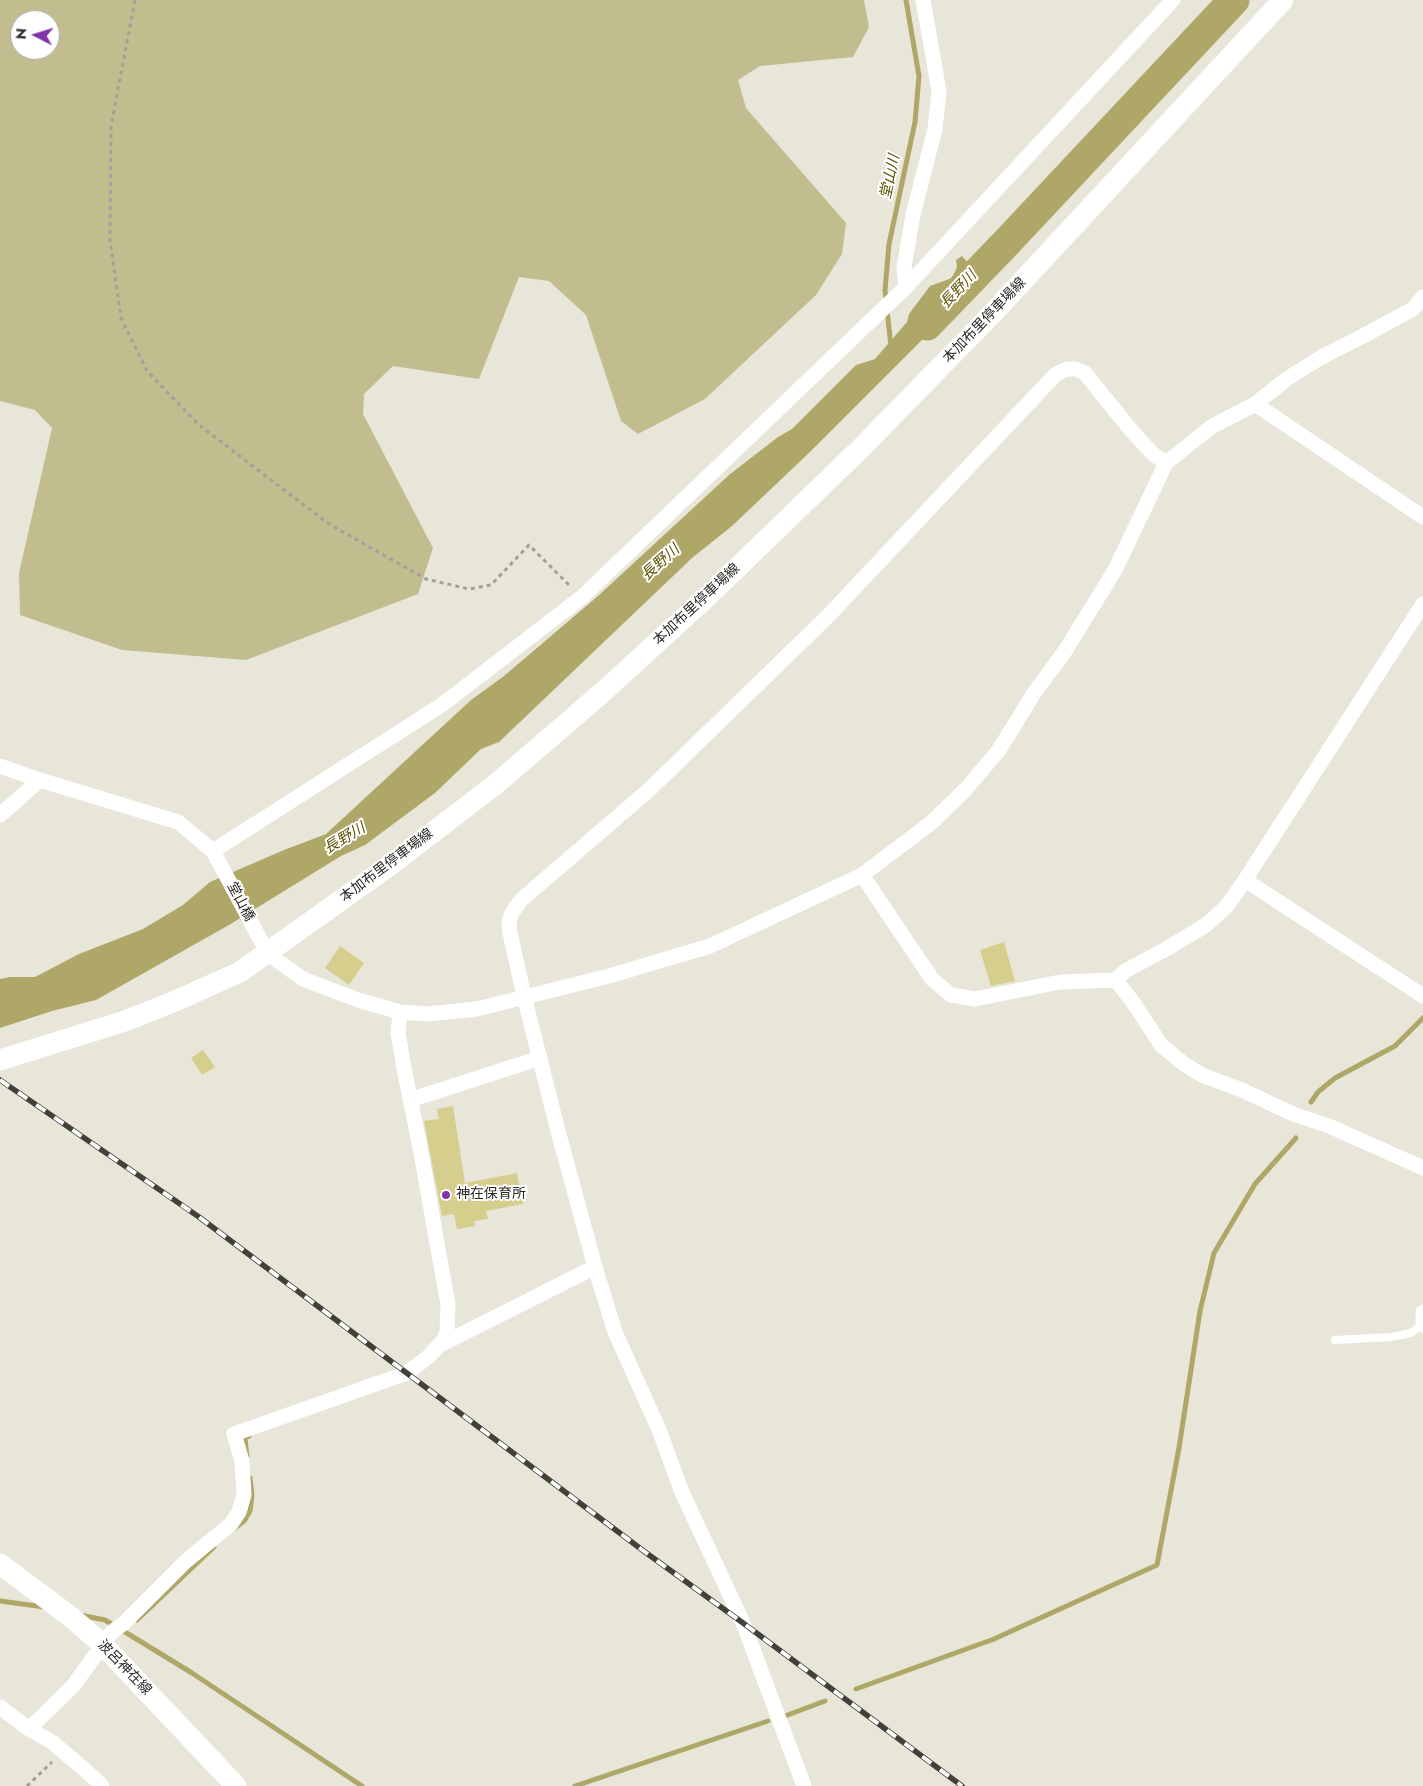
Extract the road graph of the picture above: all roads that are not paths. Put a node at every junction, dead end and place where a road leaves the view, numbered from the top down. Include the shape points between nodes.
1 (923, 0) edge
2 (1173, 0) edge
3 (1283, 0) edge
4 (906, 287) junction
5 (1423, 297) edge
6 (1255, 404) junction
7 (1166, 463) junction
8 (1423, 517) edge
9 (1423, 604) edge
10 (0, 766) edge
11 (40, 780) junction
12 (0, 815) edge
13 (213, 851) junction
14 (862, 875) junction
15 (1245, 880) junction
16 (268, 954) junction
17 (1116, 980) junction
18 (524, 996) junction
19 (1423, 996) edge
20 (400, 1012) junction
21 (540, 1058) junction
22 (0, 1060) edge
23 (410, 1100) junction
24 (1423, 1168) edge
25 (595, 1267) junction
26 (1423, 1320) edge
27 (1335, 1340) dead end
28 (439, 1345) junction
29 (0, 1564) edge
30 (113, 1633) junction
31 (0, 1707) edge
32 (29, 1728) junction
33 (102, 1786) edge
34 (236, 1786) edge
35 (804, 1786) edge

1 - 4 street via 939,91 935,129 913,215 904,267
2 - 4 street
3 - 16 main road, 本加布里停車場線 via 992,314 861,448 709,595 496,784
4 - 13 street via 582,597 443,704
5 - 6 street via 1413,309 1320,358
6 - 7 street via 1211,427
6 - 8 street
7 - 14 street via 1115,570 999,750 931,823
7 - 18 street via 1130,429 1085,373 1067,369 1056,374 828,616 650,788 521,900 509,921
9 - 15 street
10 - 11 street
11 - 12 street
11 - 13 street via 178,822
13 - 16 street, 堂山橋
14 - 17 street via 932,979 951,995 975,999 1060,982
14 - 18 street via 710,946 609,976
15 - 17 street via 1227,906 1206,925 1125,971
15 - 19 street
16 - 20 street via 303,979
16 - 22 main road, 本加布里停車場線 via 240,972 165,1006
17 - 24 street via 1161,1045 1184,1064 1202,1075
18 - 20 street via 477,1009 428,1014
18 - 21 street
20 - 23 street via 398,1033
21 - 23 street
21 - 25 street
23 - 28 street via 448,1305 447,1332
25 - 28 street
25 - 35 street via 615,1332 660,1432 681,1490 743,1622
26 - 27 lane via 1411,1333
28 - 30 street via 428,1358 407,1373 234,1434 242,1461 244,1495 239,1512 231,1524 186,1562
29 - 30 main road, 波呂神在線 via 63,1611
30 - 32 street via 73,1686
30 - 34 main road, 波呂神在線
31 - 32 street
32 - 33 street via 52,1742

